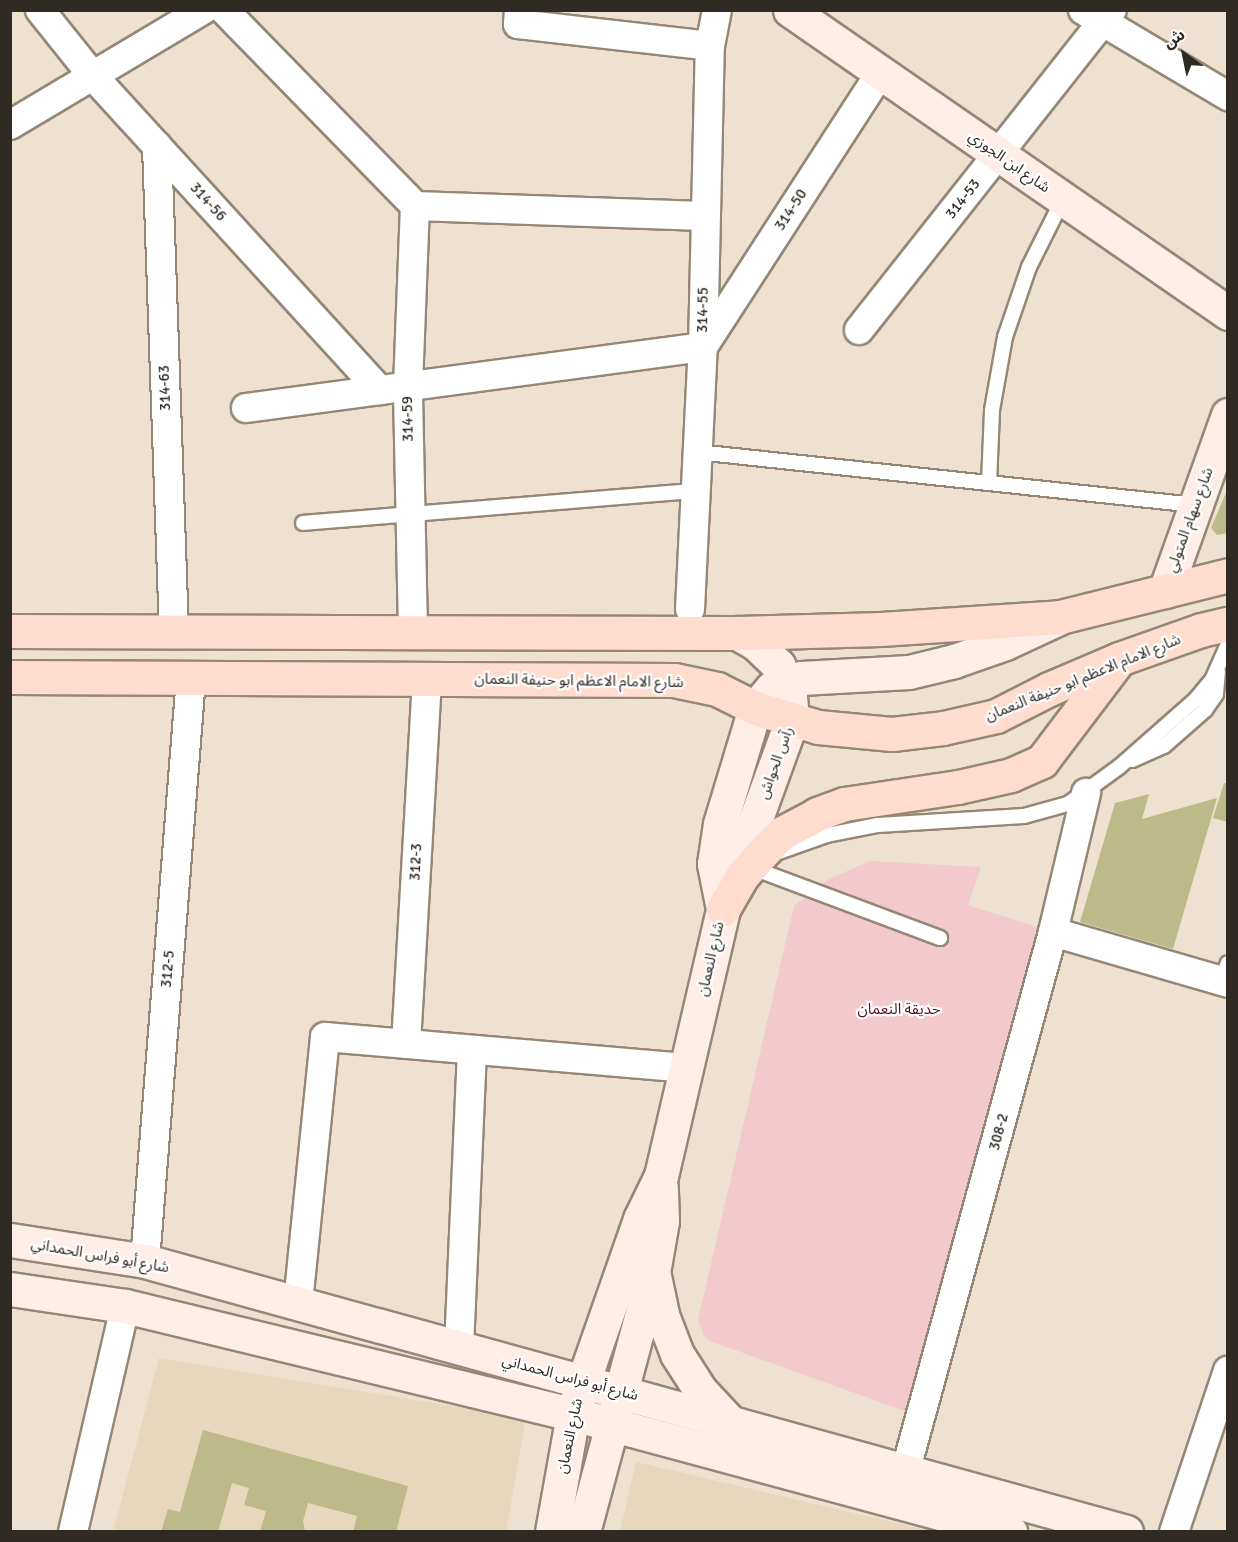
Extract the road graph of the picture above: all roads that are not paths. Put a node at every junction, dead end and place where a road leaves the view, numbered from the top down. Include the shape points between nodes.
1 (40, 10) edge
2 (203, 10) edge
3 (224, 10) edge
4 (519, 10) edge
5 (717, 10) edge
6 (790, 10) edge
7 (1099, 14) edge
8 (710, 46) junction
9 (880, 73) junction
10 (92, 75) junction
11 (1227, 96) edge
12 (10, 125) edge
13 (157, 146) junction
14 (998, 154) junction
15 (1064, 199) junction
16 (415, 206) junction
17 (704, 216) junction
18 (1227, 313) edge
19 (859, 330) dead end
20 (703, 347) junction
21 (408, 387) junction
22 (380, 390) junction
23 (246, 408) dead end
24 (1227, 415) edge
25 (697, 452) junction
26 (989, 483) junction
27 (695, 491) junction
28 (1195, 506) junction
29 (410, 514) junction
30 (303, 523) dead end
31 (1227, 575) edge
32 (1164, 591) junction
33 (690, 609) dead end
34 (1060, 617) junction
35 (1227, 624) edge
36 (10, 631) edge
37 (174, 631) junction
38 (413, 632) junction
39 (737, 633) junction
40 (1227, 644) edge
41 (1119, 659) junction
42 (10, 677) edge
43 (191, 678) junction
44 (427, 679) junction
45 (785, 682) junction
46 (755, 708) junction
47 (792, 719) junction
48 (1086, 793) junction
49 (750, 867) junction
50 (723, 909) junction
51 (1053, 932) junction
52 (940, 938) dead end
53 (1225, 975) edge
54 (406, 1044) junction
55 (472, 1050) junction
56 (686, 1068) junction
57 (661, 1176) junction
58 (10, 1240) edge
59 (145, 1261) junction
60 (653, 1273) junction
61 (10, 1289) edge
62 (298, 1303) junction
63 (125, 1306) junction
64 (459, 1348) junction
65 (1227, 1371) edge
66 (583, 1382) junction
67 (620, 1392) junction
68 (573, 1414) junction
69 (729, 1421) junction
70 (612, 1424) junction
71 (906, 1469) junction
72 (73, 1532) edge
73 (552, 1532) edge
74 (583, 1532) edge
75 (1010, 1532) edge
76 (1126, 1532) edge
77 (1174, 1532) edge

1 - 10 street, 314-56
2 - 10 street
3 - 16 street
4 - 8 street via 518,24
5 - 8 street, 314-55
6 - 9 street, شارع ابن الجوزي
7 - 11 street
7 - 14 street, 314-53
8 - 17 street, 314-55
9 - 14 street, شارع ابن الجوزي
9 - 20 street, 314-50
10 - 12 street
10 - 13 street, 314-56
13 - 22 street, 314-56
13 - 37 street, 314-63
14 - 15 street, شارع ابن الجوزي
14 - 19 street, 314-53
15 - 18 street, شارع ابن الجوزي
15 - 26 lane via 1029,267 1005,337 992,410
16 - 17 street
16 - 21 street, 314-59
17 - 20 street, 314-55
20 - 21 street
20 - 25 street, 314-55
21 - 22 street
21 - 29 street, 314-59
22 - 23 street
24 - 28 street, شارع سهام المتولي
25 - 26 lane
25 - 27 street, 314-55
26 - 28 lane
27 - 29 lane
27 - 33 street, 314-55
28 - 32 street, شارع سهام المتولي
29 - 30 lane
29 - 38 street, 314-59
31 - 32 main road
32 - 34 main road
34 - 39 main road via 881,629
34 - 45 street via 1005,643 909,672
35 - 41 main road, شارع الامام الاعظم ابو حنيفة النعمان
36 - 37 main road
37 - 38 main road
38 - 39 main road
39 - 45 street, رآس الحواش via 767,652
40 - 48 lane via 1212,680 1196,699
41 - 47 main road, شارع الامام الاعظم ابو حنيفة النعمان via 996,716 943,728 892,734 818,727
41 - 49 main road via 1041,761 1011,775 958,787 844,804 782,833
42 - 43 main road, شارع الامام الاعظم ابو حنيفة النعمان
43 - 44 main road, شارع الامام الاعظم ابو حنيفة النعمان
43 - 59 street, 312-5
44 - 46 main road, شارع الامام الاعظم ابو حنيفة النعمان via 674,680 717,689
44 - 54 street, 312-3
45 - 46 street via 772,688
45 - 47 street, رآس الحواش
46 - 47 main road, شارع الامام الاعظم ابو حنيفة النعمان
46 - 50 street, شارع النعمان via 716,844 715,879
47 - 50 street, رآس الحواش
48 - 49 lane via 1068,804 1024,816 878,825 827,835 789,846
48 - 51 street, 308-2
49 - 50 main road
49 - 52 lane
50 - 56 street, شارع النعمان
51 - 53 street
51 - 71 street, 308-2
54 - 55 street
54 - 62 street via 325,1037
55 - 56 street
55 - 64 street
56 - 57 street, شارع النعمان
57 - 60 street, شارع النعمان via 662,1221
57 - 66 street, شارع النعمان via 640,1219
58 - 59 street, شارع أبو فراس الحمداني
59 - 62 street, شارع أبو فراس الحمداني
60 - 67 street, شارع النعمان
60 - 69 street via 662,1315 677,1354 700,1390
61 - 63 street
62 - 64 street, شارع أبو فراس الحمداني
63 - 68 street
63 - 72 street
64 - 66 street, شارع أبو فراس الحمداني
65 - 77 street
66 - 67 street, شارع أبو فراس الحمداني
66 - 68 street, شارع النعمان
67 - 69 street, شارع أبو فراس الحمداني
67 - 70 street, شارع النعمان
68 - 70 street
68 - 73 street, شارع النعمان
69 - 71 street, شارع أبو فراس الحمداني
70 - 74 street, شارع النعمان
70 - 75 street
71 - 76 street, شارع أبو فراس الحمداني

